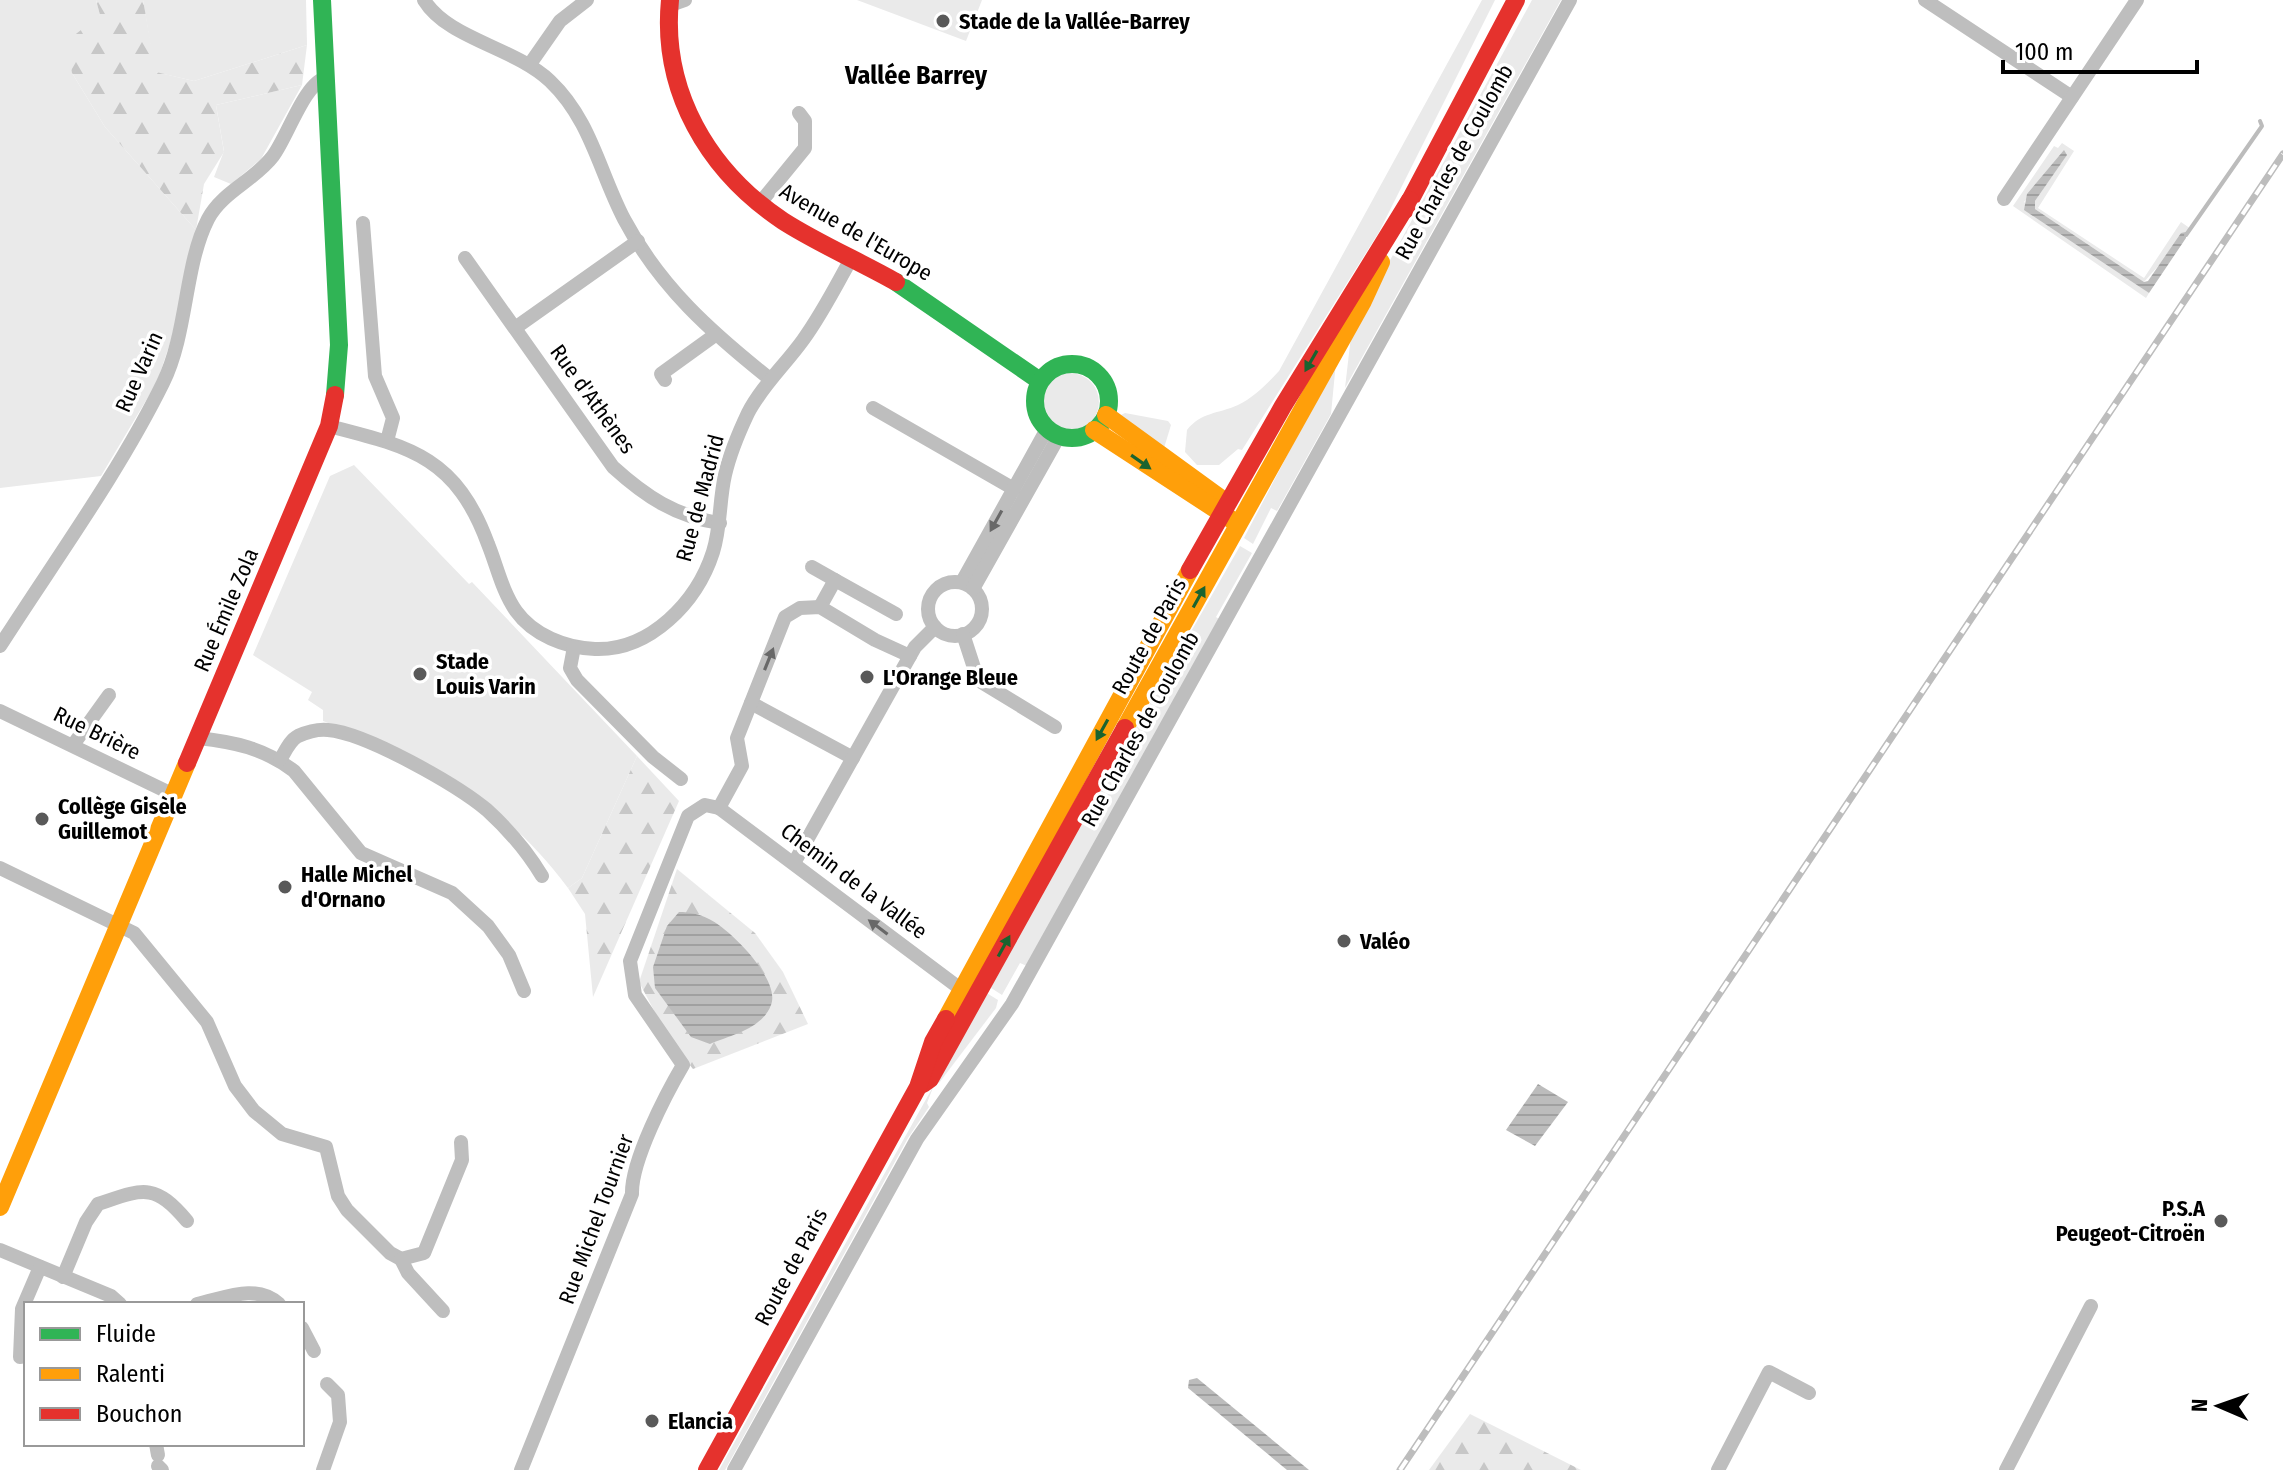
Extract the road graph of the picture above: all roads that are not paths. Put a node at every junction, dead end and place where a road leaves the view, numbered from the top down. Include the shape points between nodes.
1 (322, 0) edge
2 (424, 0) edge
3 (587, 0) edge
4 (1516, 0) edge
5 (1570, 0) edge
6 (1925, 0) edge
7 (2137, 0) edge
8 (674, 2) edge
9 (530, 64) junction
10 (326, 78) junction
11 (2072, 97) junction
12 (799, 113) dead end
13 (2004, 199) dead end
14 (760, 203) junction
15 (363, 223) dead end
16 (638, 241) junction
17 (852, 257) junction
18 (465, 258) dead end
19 (515, 328) junction
20 (715, 335) junction
21 (770, 379) junction
22 (665, 380) dead end
23 (1040, 381) junction
24 (873, 408) dead end
25 (1106, 415) junction
26 (329, 426) junction
27 (1094, 430) junction
28 (1053, 432) junction
29 (387, 441) junction
30 (1014, 489) junction
31 (1234, 514) junction
32 (720, 523) junction
33 (812, 567) dead end
34 (835, 580) junction
35 (967, 586) junction
36 (820, 607) junction
37 (896, 614) dead end
38 (935, 627) junction
39 (963, 634) junction
40 (0, 646) edge
41 (574, 647) junction
42 (910, 656) junction
43 (109, 695) dead end
44 (751, 703) junction
45 (0, 711) edge
46 (1055, 727) dead end
47 (198, 738) junction
48 (73, 745) junction
49 (853, 758) junction
50 (280, 760) junction
51 (681, 779) dead end
52 (174, 795) junction
53 (719, 808) junction
54 (794, 863) junction
55 (0, 868) edge
56 (542, 876) dead end
57 (119, 924) junction
58 (962, 990) junction
59 (524, 991) dead end
60 (966, 1014) junction
61 (918, 1087) junction
62 (461, 1142) dead end
63 (0, 1207) edge
64 (187, 1221) dead end
65 (0, 1250) edge
66 (401, 1259) junction
67 (40, 1267) junction
68 (63, 1277) junction
69 (25, 1302) edge
70 (116, 1302) edge
71 (206, 1302) edge
72 (276, 1302) edge
73 (24, 1304) edge
74 (2091, 1306) dead end
75 (443, 1311) dead end
76 (304, 1332) edge
77 (314, 1351) dead end
78 (20, 1357) dead end
79 (327, 1384) dead end
80 (1809, 1393) dead end
81 (323, 1470) edge
82 (521, 1470) edge
83 (707, 1470) edge
84 (734, 1470) edge
85 (1718, 1470) edge
86 (2006, 1470) edge

1 - 10 main road, Rue Émile Zola
2 - 9 street via 455,29
3 - 9 street via 560,21
4 - 31 main road, Route de Paris via 1410,200 1350,293
5 - 84 street, Rue Charles de Coulomb via 1012,1004 917,1139
6 - 11 street
7 - 11 street
8 - 14 main road, Avenue de l'Europe via 666,33 670,65 690,117 712,152
9 - 16 street via 579,114
10 - 26 main road, Rue Émile Zola via 339,345
10 - 40 street, Rue Varin via 312,86 262,170 213,210 163,382
11 - 13 street
12 - 14 street via 805,121 805,148
14 - 17 main road, Avenue de l'Europe
15 - 29 street via 375,376 393,418
16 - 19 street
16 - 20 street via 674,294
17 - 21 street, Rue de Madrid via 812,327
17 - 23 main road, Avenue de l'Europe via 922,298
18 - 19 street, Rue d'Athènes
19 - 32 street, Rue d'Athènes via 613,467 671,510
20 - 21 street
20 - 22 street via 661,374
21 - 32 street, Rue de Madrid via 732,452
23 - 25 main road via 1058,367 1086,367 1105,386
23 - 28 main road via 1038,417
24 - 30 street
25 - 27 main road
25 - 31 main road
26 - 29 street
26 - 47 main road, Rue Émile Zola
27 - 28 main road via 1081,437
27 -> 31 main road
28 - 30 street
28 - 35 street
29 - 41 street via 441,467 477,519 515,610 535,629
30 -> 35 street
31 -> 58 main road, Route de Paris
60 -> 31 main road, Route de Paris
32 - 41 street, Rue de Madrid via 703,575 663,625 620,646
33 - 34 street
34 - 36 street
34 - 37 street
35 - 38 street via 944,584 931,595 928,612
35 - 39 street via 980,599 981,611 974,628
36 - 42 street
44 -> 36 street via 785,617 800,608
38 - 39 street via 948,635
38 - 42 street
39 - 46 street via 978,680
41 - 51 street via 570,668 577,680
42 - 49 street
43 - 48 street
44 - 49 street
44 - 53 street via 737,738 742,766
45 - 48 street, Rue Brière
47 - 50 street via 240,743
47 - 52 main road, Rue Émile Zola
48 - 52 street, Rue Brière
49 - 54 street
50 - 56 street via 294,738 316,730 360,739 484,808 509,830
50 - 59 street via 361,853 452,893 488,926 509,955
52 - 57 main road, Rue Émile Zola
53 - 54 street, Chemin de la Vallée
53 - 82 street, Rue Michel Tournier via 699,807 683,826 630,961 635,995 683,1065 651,1134
58 -> 54 street, Chemin de la Vallée
55 - 57 street
57 - 63 main road, Rue Émile Zola
57 - 66 street via 134,933 207,1022 235,1086 254,1111 282,1134 326,1147 338,1196 347,1210
58 - 60 street
58 - 61 main road, Route de Paris via 933,1042
60 - 61 main road, Route de Paris via 930,1079
61 - 83 main road, Route de Paris
62 - 66 street via 462,1160 430,1242 424,1253
64 - 68 street via 167,1197 150,1190 98,1204
65 - 67 street
66 - 75 street
67 - 68 street
67 - 69 street
68 - 70 street
71 - 72 street via 254,1292
73 - 78 street
74 - 86 street
76 - 77 street
79 - 81 street via 338,1395 340,1422
80 - 85 street via 1769,1372

